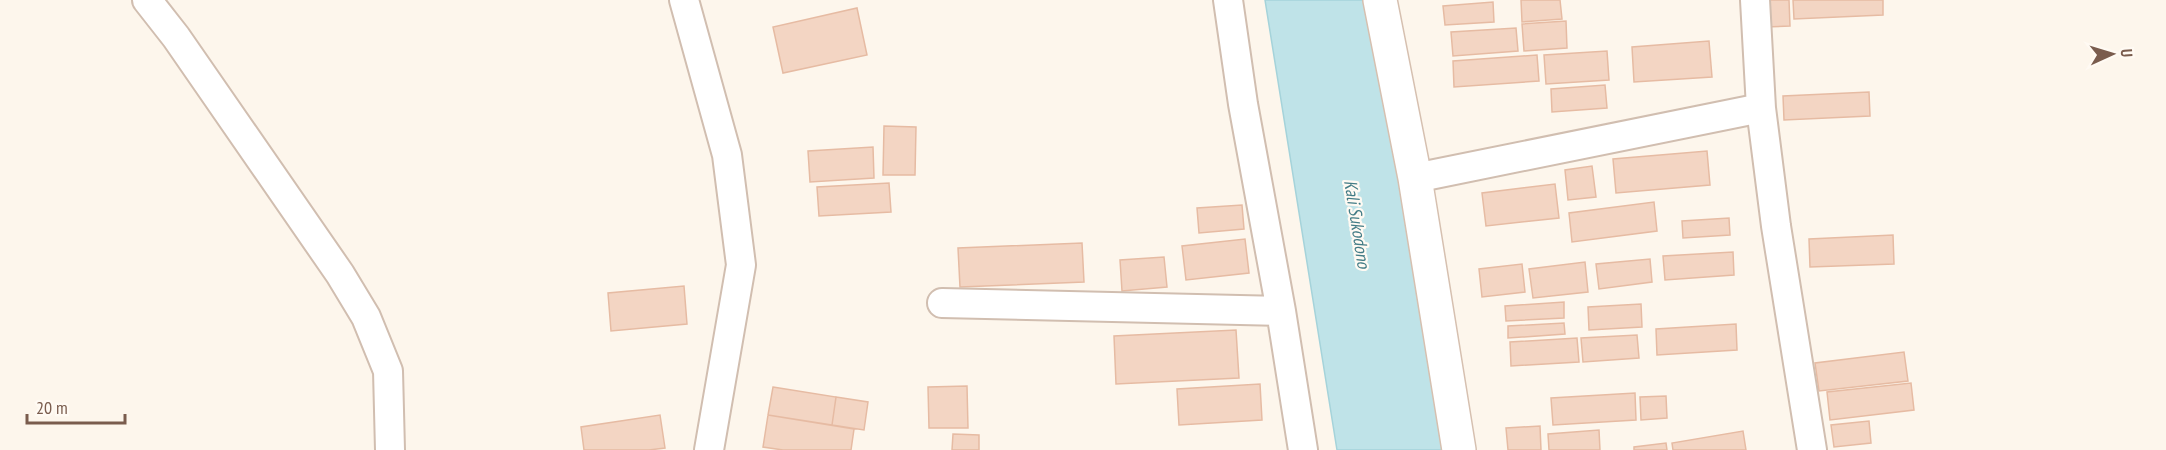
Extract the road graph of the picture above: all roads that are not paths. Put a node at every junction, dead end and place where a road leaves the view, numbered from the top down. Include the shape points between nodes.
1 (147, 0) edge
2 (684, 0) edge
3 (1228, 0) edge
4 (1380, 0) edge
5 (1755, 0) edge
6 (1761, 108) junction
7 (1415, 178) junction
8 (942, 303) dead end
9 (1281, 311) junction
10 (390, 450) edge
11 (710, 450) edge
12 (1303, 450) edge
13 (1459, 450) edge
14 (1812, 450) edge

1 - 10 street via 340,274 366,317 388,371
2 - 11 street via 727,156 741,265
3 - 9 street
4 - 7 main road
5 - 6 street
6 - 7 street
6 - 14 street
7 - 13 main road
8 - 9 street
9 - 12 street

